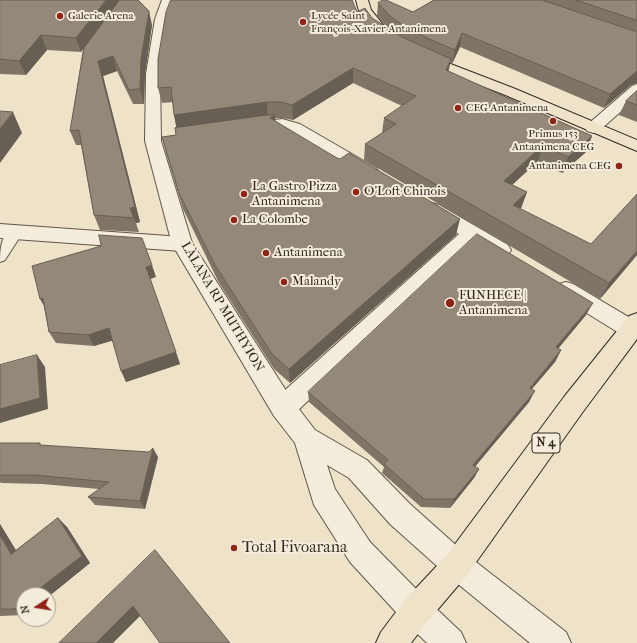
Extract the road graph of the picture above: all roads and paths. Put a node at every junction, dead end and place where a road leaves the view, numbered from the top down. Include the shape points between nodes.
1 (168, 0) edge
2 (362, 0) edge
3 (392, 40) edge
4 (409, 49) edge
5 (637, 89) edge
6 (593, 128) junction
7 (229, 130) edge
8 (637, 146) edge
9 (386, 182) edge
10 (419, 201) edge
11 (8, 231) edge
12 (472, 233) junction
13 (182, 244) junction
14 (0, 256) edge
15 (518, 261) edge
16 (552, 281) edge
17 (634, 326) edge
18 (283, 408) junction
19 (306, 438) junction
20 (457, 564) junction
21 (416, 611) junction
22 (392, 643) edge
23 (450, 643) edge
24 (555, 643) edge

1 - 13 street, LÀLANA RP MUTHYION via 152,74 160,140
2 - 3 main road via 372,22
4 - 6 main road via 443,66
5 - 6 street
6 - 8 main road
7 - 9 street via 268,124 294,127
10 - 12 street
11 - 13 street
11 - 14 lane
12 - 15 street
12 - 18 street
13 - 18 street, LÀLANA RP MUTHYION
16 - 17 street
17 - 20 main road, N 4
18 - 19 street, LÀLANA RP MUTHYION
19 - 20 street, LÀLANA RP MUTHYION via 358,468 400,514
19 - 21 street, LÀLANA RP MUTHYION via 324,496 360,552
20 - 21 main road, N 4
20 - 24 street, LÀLANA RP MUTHYION
21 - 22 main road, N 4
21 - 23 street, LÀLANA RP MUTHYION

